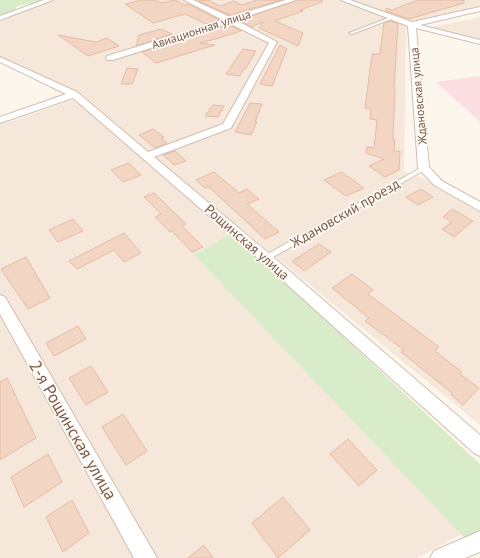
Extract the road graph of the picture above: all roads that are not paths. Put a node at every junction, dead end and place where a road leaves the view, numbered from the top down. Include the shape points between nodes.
1 (50, 0) edge
2 (187, 0) edge
3 (293, 0) edge
4 (344, 0) edge
5 (480, 9) edge
6 (0, 18) edge
7 (392, 18) junction
8 (230, 20) junction
9 (412, 25) junction
10 (351, 33) dead end
11 (480, 42) edge
12 (110, 58) dead end
13 (0, 59) edge
14 (74, 94) junction
15 (0, 120) edge
16 (147, 156) junction
17 (424, 168) junction
18 (480, 207) edge
19 (266, 258) junction
20 (0, 301) edge
21 (480, 447) edge
22 (480, 540) edge
23 (146, 558) edge
24 (441, 558) edge

1 - 6 street
2 - 8 street
3 - 8 street, Авиационная улица
4 - 7 street
5 - 9 street
7 - 9 street
7 - 10 lane
8 - 12 street, Авиационная улица
8 - 16 street via 273,42 227,126
9 - 11 street
9 - 17 street, Ждановская улица
13 - 14 street, Рощинская улица
14 - 15 street
14 - 16 street, Рощинская улица
16 - 19 street, Рощинская улица
17 - 18 street via 438,183
17 - 19 lane, Ждановский проезд
19 - 21 street, Рощинская улица
20 - 23 street, 2-я Рощинская улица
22 - 24 street

